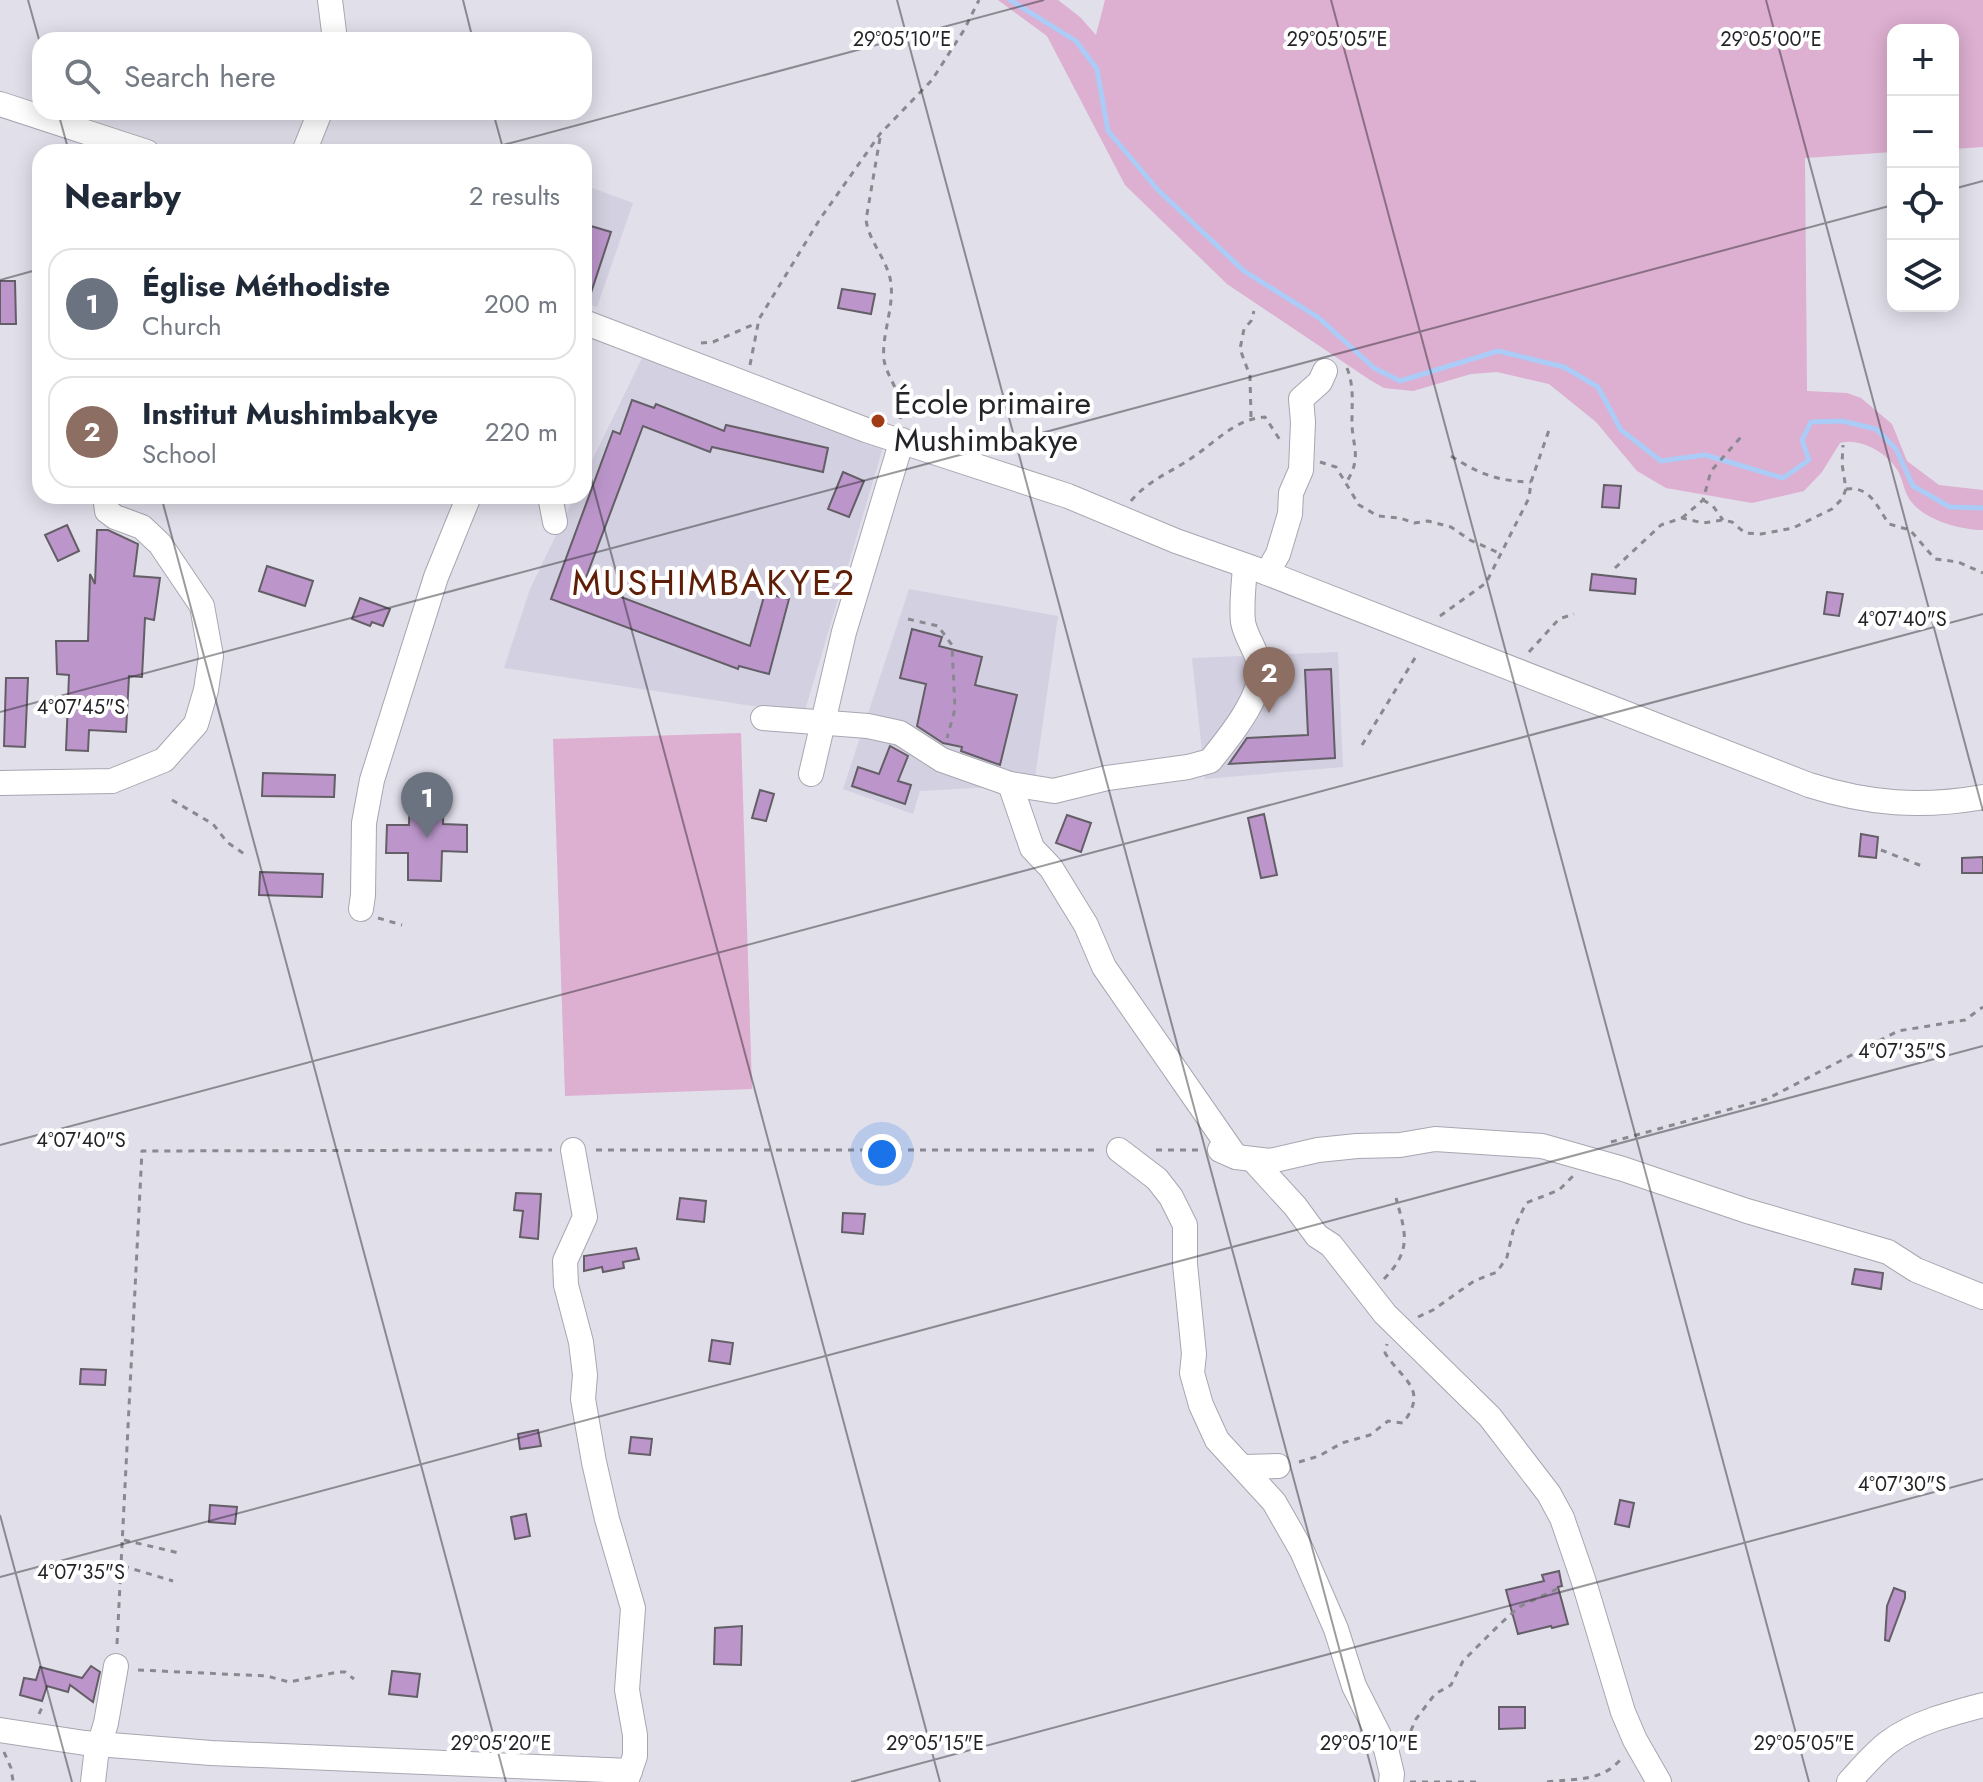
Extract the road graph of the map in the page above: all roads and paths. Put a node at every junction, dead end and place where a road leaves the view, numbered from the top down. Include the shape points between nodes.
1 (330, 0) edge
2 (979, 0) edge
3 (334, 32) edge
4 (2, 111) edge
5 (32, 119) edge
6 (34, 120) edge
7 (317, 120) edge
8 (880, 134) junction
9 (119, 144) edge
10 (307, 144) edge
11 (1254, 311) dead end
12 (757, 323) junction
13 (592, 325) edge
14 (667, 353) junction
15 (1336, 369) joint
16 (744, 382) junction
17 (1251, 418) junction
18 (1549, 430) dead end
19 (1741, 437) dead end
20 (900, 440) junction
21 (1843, 445) dead end
22 (1300, 456) junction
23 (1451, 456) dead end
24 (1346, 482) junction
25 (1531, 482) junction
26 (1846, 489) junction
27 (1703, 500) junction
28 (106, 504) edge
29 (466, 504) edge
30 (552, 504) edge
31 (1118, 517) junction
32 (1682, 518) junction
33 (1723, 520) junction
34 (555, 522) dead end
35 (1499, 553) junction
36 (1615, 568) dead end
37 (1256, 569) junction
38 (1983, 573) edge
39 (1574, 614) dead end
40 (908, 619) dead end
41 (1426, 635) junction
42 (1511, 668) junction
43 (763, 718) dead end
44 (823, 723) junction
45 (1362, 745) dead end
46 (942, 760) junction
47 (811, 774) dead end
48 (0, 783) edge
49 (1010, 784) junction
50 (1983, 797) edge
51 (172, 800) dead end
52 (1881, 850) dead end
53 (247, 856) dead end
54 (1922, 866) dead end
55 (361, 909) dead end
56 (1983, 1007) edge
57 (573, 1150) junction
58 (1119, 1150) junction
59 (1236, 1155) junction
60 (1585, 1158) junction
61 (1396, 1198) dead end
62 (1370, 1292) junction
63 (1983, 1297) edge
64 (1399, 1327) junction
65 (1278, 1466) joint
66 (1244, 1467) junction
67 (123, 1540) junction
68 (179, 1553) dead end
69 (121, 1565) junction
70 (1583, 1579) junction
71 (173, 1581) dead end
72 (116, 1666) junction
73 (354, 1679) dead end
74 (1983, 1705) edge
75 (0, 1730) edge
76 (1635, 1740) junction
77 (0, 1743) edge
78 (98, 1744) junction
79 (628, 1777) edge
80 (1396, 1779) edge
81 (13, 1781) edge
82 (93, 1782) edge
83 (1482, 1782) edge
84 (1547, 1782) edge
85 (1659, 1782) edge
86 (1849, 1782) edge

1 - 3 street
2 - 8 path via 932,80
4 - 5 street
6 - 9 street
7 - 10 street
8 - 12 path
8 - 20 path via 866,220 890,280 883,349 902,406
11 - 17 path via 1240,349 1250,376
12 - 14 path via 713,342 683,343
12 - 16 path
13 - 14 street
14 - 16 street
15 - 22 street via 1301,399
15 - 24 path via 1351,379 1354,403 1355,467
16 - 20 street
17 - 22 path via 1265,417 1278,439
17 - 31 path via 1140,490
18 - 25 path
19 - 27 path via 1711,471
20 - 31 street
20 - 44 street
21 - 26 path
22 - 24 path via 1336,467
22 - 37 street via 1301,470 1278,554
23 - 25 path via 1479,473
24 - 35 path via 1359,505 1378,516 1451,527
25 - 35 path via 1529,498
26 - 33 path via 1832,509 1784,530 1745,533
26 - 38 path via 1872,496 1889,524 1910,530 1935,559
27 - 32 path
27 - 33 path
28 - 48 street via 115,517 142,527 160,544 202,606 211,656 196,724 164,760 112,781
29 - 55 street via 436,577 372,780 364,823
30 - 34 street
31 - 37 street
32 - 33 path
32 - 36 path via 1661,525
35 - 41 path via 1486,583 1433,622
37 - 41 street
37 - 49 street via 1243,622 1259,660 1256,694 1210,761 1054,791
39 - 42 path via 1559,619
40 - 46 path via 938,626 952,645 955,709
41 - 42 street
41 - 45 path
42 - 50 street via 1847,796 1917,804
43 - 44 street
44 - 46 street via 900,733
44 - 47 street
46 - 49 street
49 - 59 street via 1032,848 1051,868 1086,925 1104,967
51 - 53 path via 213,824
52 - 54 path
56 - 60 path via 1965,1020 1898,1031 1767,1099 1599,1145
57 - 58 path
57 - 67 path via 142,1151
57 - 79 street via 585,1217 565,1261 566,1285 581,1342 583,1399 594,1462 633,1608 627,1690 635,1756
58 - 59 path
58 - 66 street via 1157,1179 1185,1225 1192,1373 1217,1440
59 - 60 street via 1270,1161 1318,1150 1475,1139 1542,1146
59 - 62 street via 1295,1206
60 - 63 street via 1888,1252 1916,1270
60 - 64 path via 1559,1190 1526,1203 1497,1272
61 - 62 path via 1406,1241 1403,1252
62 - 64 street
64 - 65 path via 1385,1353 1415,1394 1414,1409 1403,1423 1388,1421 1370,1435 1319,1456
64 - 70 street via 1490,1417 1549,1494
65 - 66 street
66 - 80 street via 1274,1502 1313,1574 1354,1686
67 - 68 path
67 - 69 path
69 - 71 path
69 - 72 path
70 - 76 street
70 - 80 path via 1519,1607 1463,1661 1451,1685 1435,1694 1416,1719
72 - 73 path via 289,1682 338,1672
72 - 78 street
74 - 86 street via 1903,1732
75 - 78 street
76 - 84 path via 1612,1772
76 - 85 street
77 - 81 path
78 - 79 street
78 - 82 street
80 - 83 path

